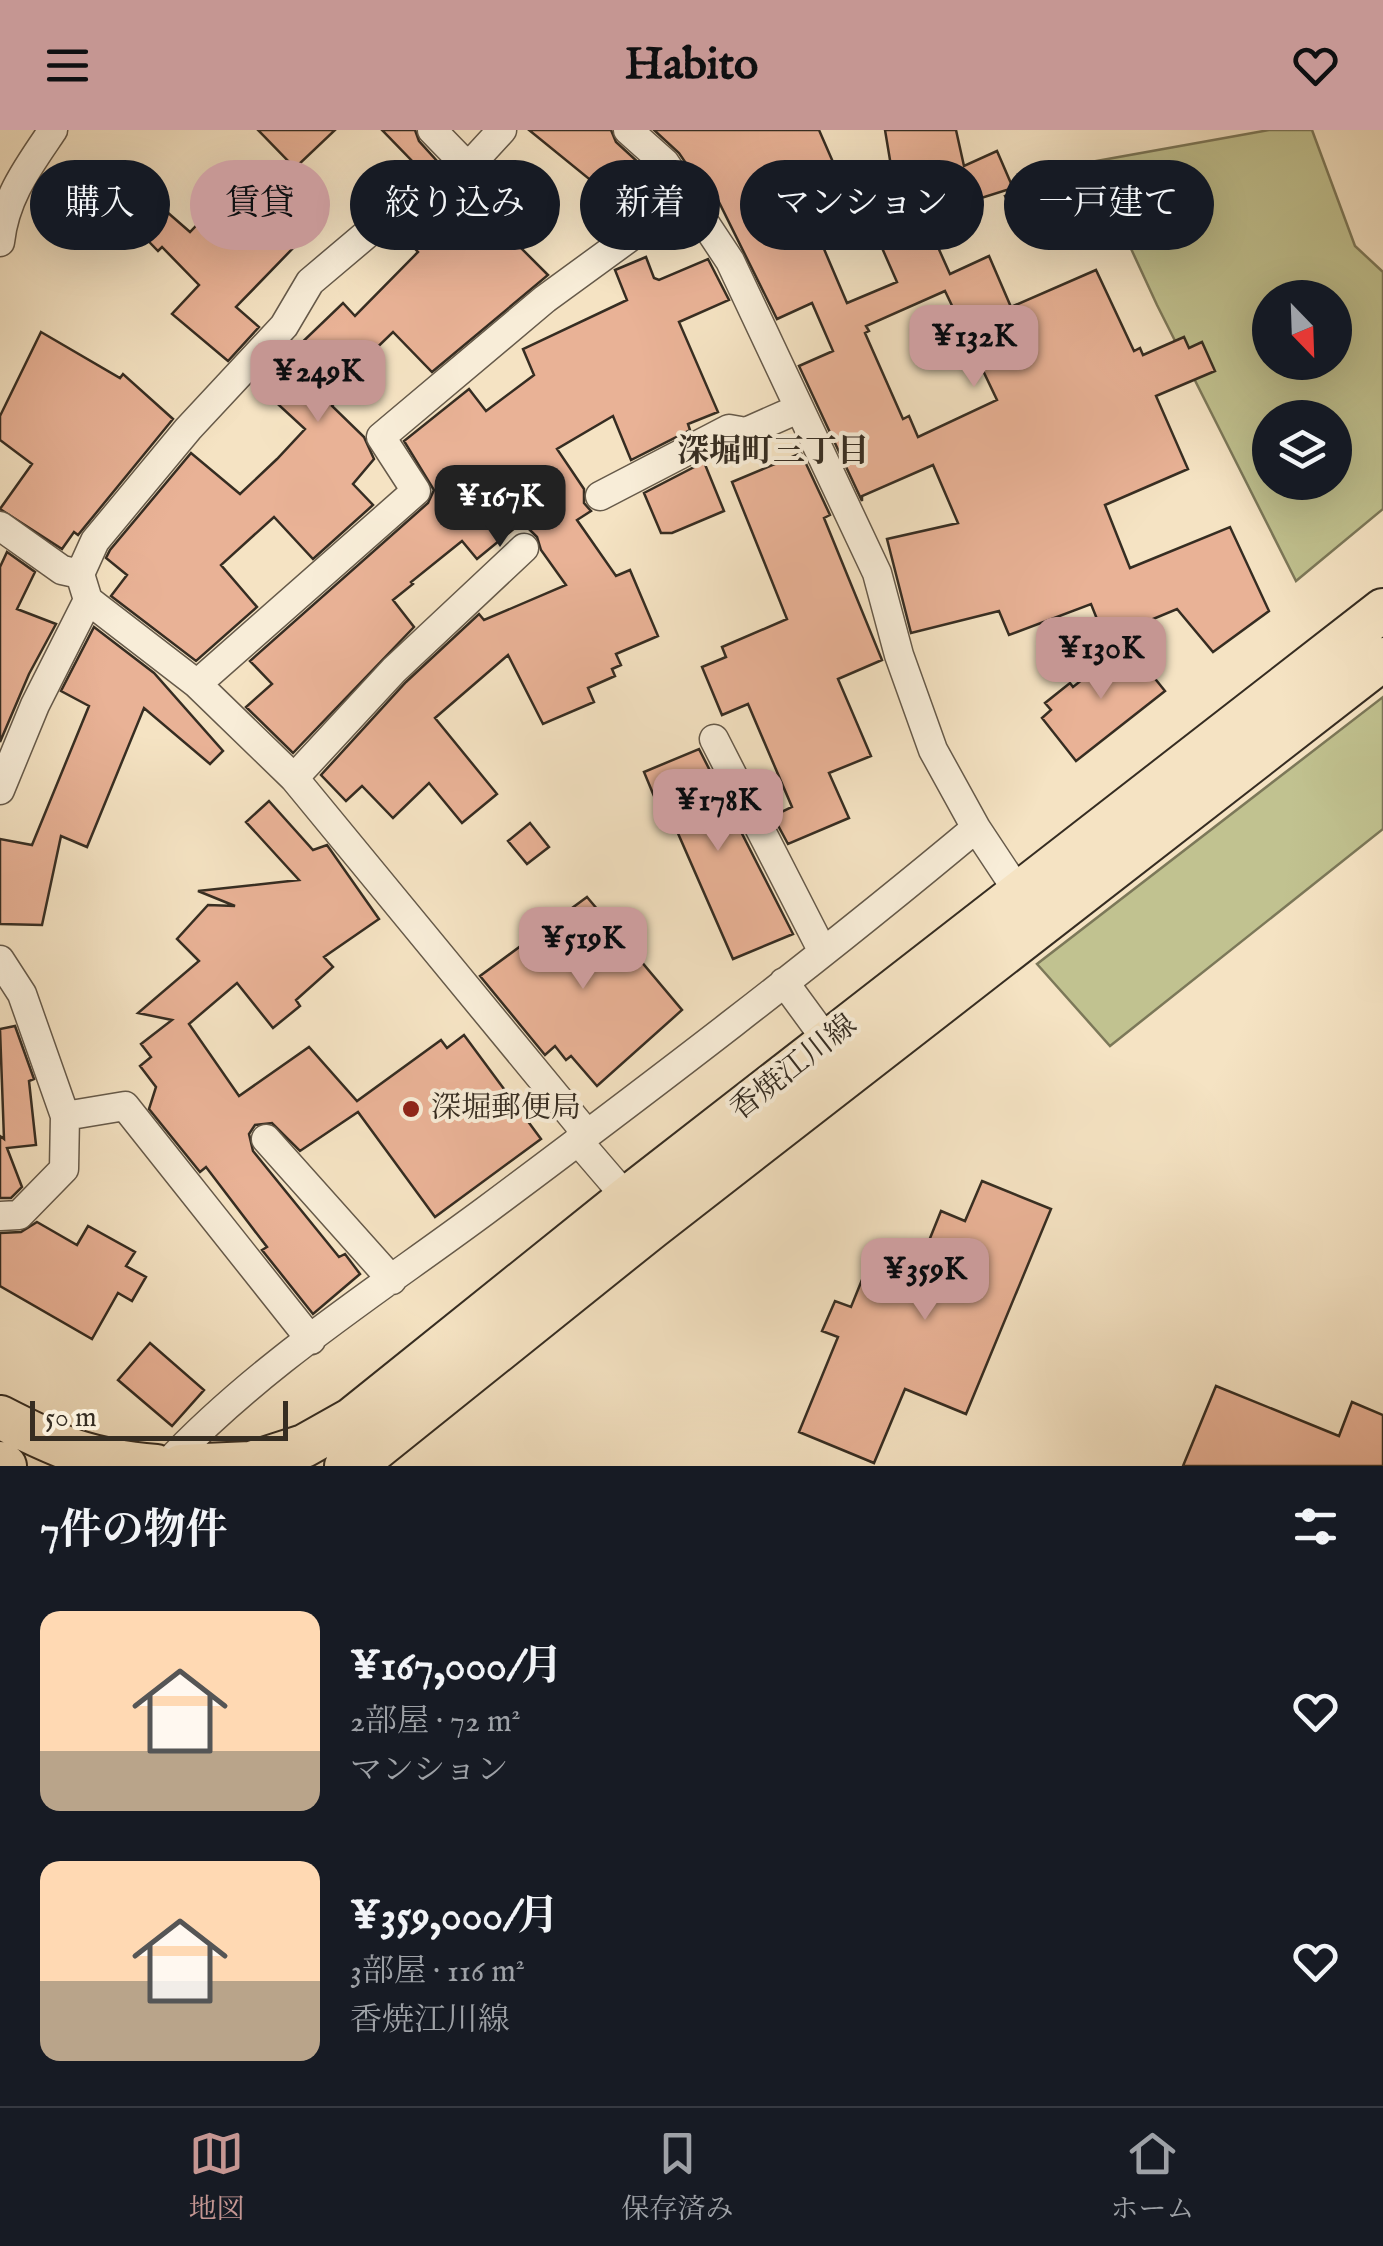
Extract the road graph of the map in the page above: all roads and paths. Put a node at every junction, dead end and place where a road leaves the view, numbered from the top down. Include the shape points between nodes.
1 (53, 130) edge
2 (432, 130) edge
3 (502, 130) edge
4 (628, 130) edge
5 (461, 160) edge
6 (474, 160) edge
7 (663, 160) edge
8 (0, 242) edge
9 (720, 244) edge
10 (350, 248) edge
11 (612, 250) edge
12 (798, 409) junction
13 (600, 496) dead end
14 (0, 526) edge
15 (524, 548) dead end
16 (84, 587) junction
17 (1383, 610) edge
18 (1383, 659) edge
19 (197, 684) junction
20 (714, 739) dead end
21 (294, 778) junction
22 (0, 790) edge
23 (976, 828) junction
24 (1019, 892) junction
25 (823, 952) junction
26 (0, 960) edge
27 (784, 982) junction
28 (828, 1042) junction
29 (64, 1116) junction
30 (266, 1139) dead end
31 (578, 1142) junction
32 (621, 1190) junction
33 (0, 1216) edge
34 (392, 1280) junction
35 (311, 1340) junction
36 (0, 1417) edge
37 (156, 1466) edge
38 (165, 1466) edge
39 (181, 1466) edge
40 (346, 1466) edge

1 - 8 street via 16,185
2 - 5 street
3 - 6 street
4 - 7 street
9 - 12 street
10 - 16 street via 310,282 284,326 94,541
11 - 19 street via 381,437 416,490
12 - 13 street via 746,432 729,429
12 - 23 street via 877,573 933,750
14 - 16 street
15 - 21 street via 394,670
16 - 19 street
16 - 22 street
17 - 24 main road, 香焼江川線
18 - 40 main road, 香焼江川線
19 - 21 street
20 - 25 street
21 - 31 street via 583,1129
23 - 24 street
23 - 25 street
24 - 28 main road, 香焼江川線
25 - 27 street
26 - 29 street via 22,994
27 - 28 street
27 - 31 street
28 - 32 main road, 香焼江川線
29 - 33 street via 64,1169 19,1215
29 - 35 street via 125,1106
30 - 34 street
31 - 32 street
31 - 34 street
32 - 39 main road, 香焼江川線 via 352,1420 304,1446 250,1463
34 - 35 street
35 - 38 street via 199,1430
36 - 37 main road via 64,1450

